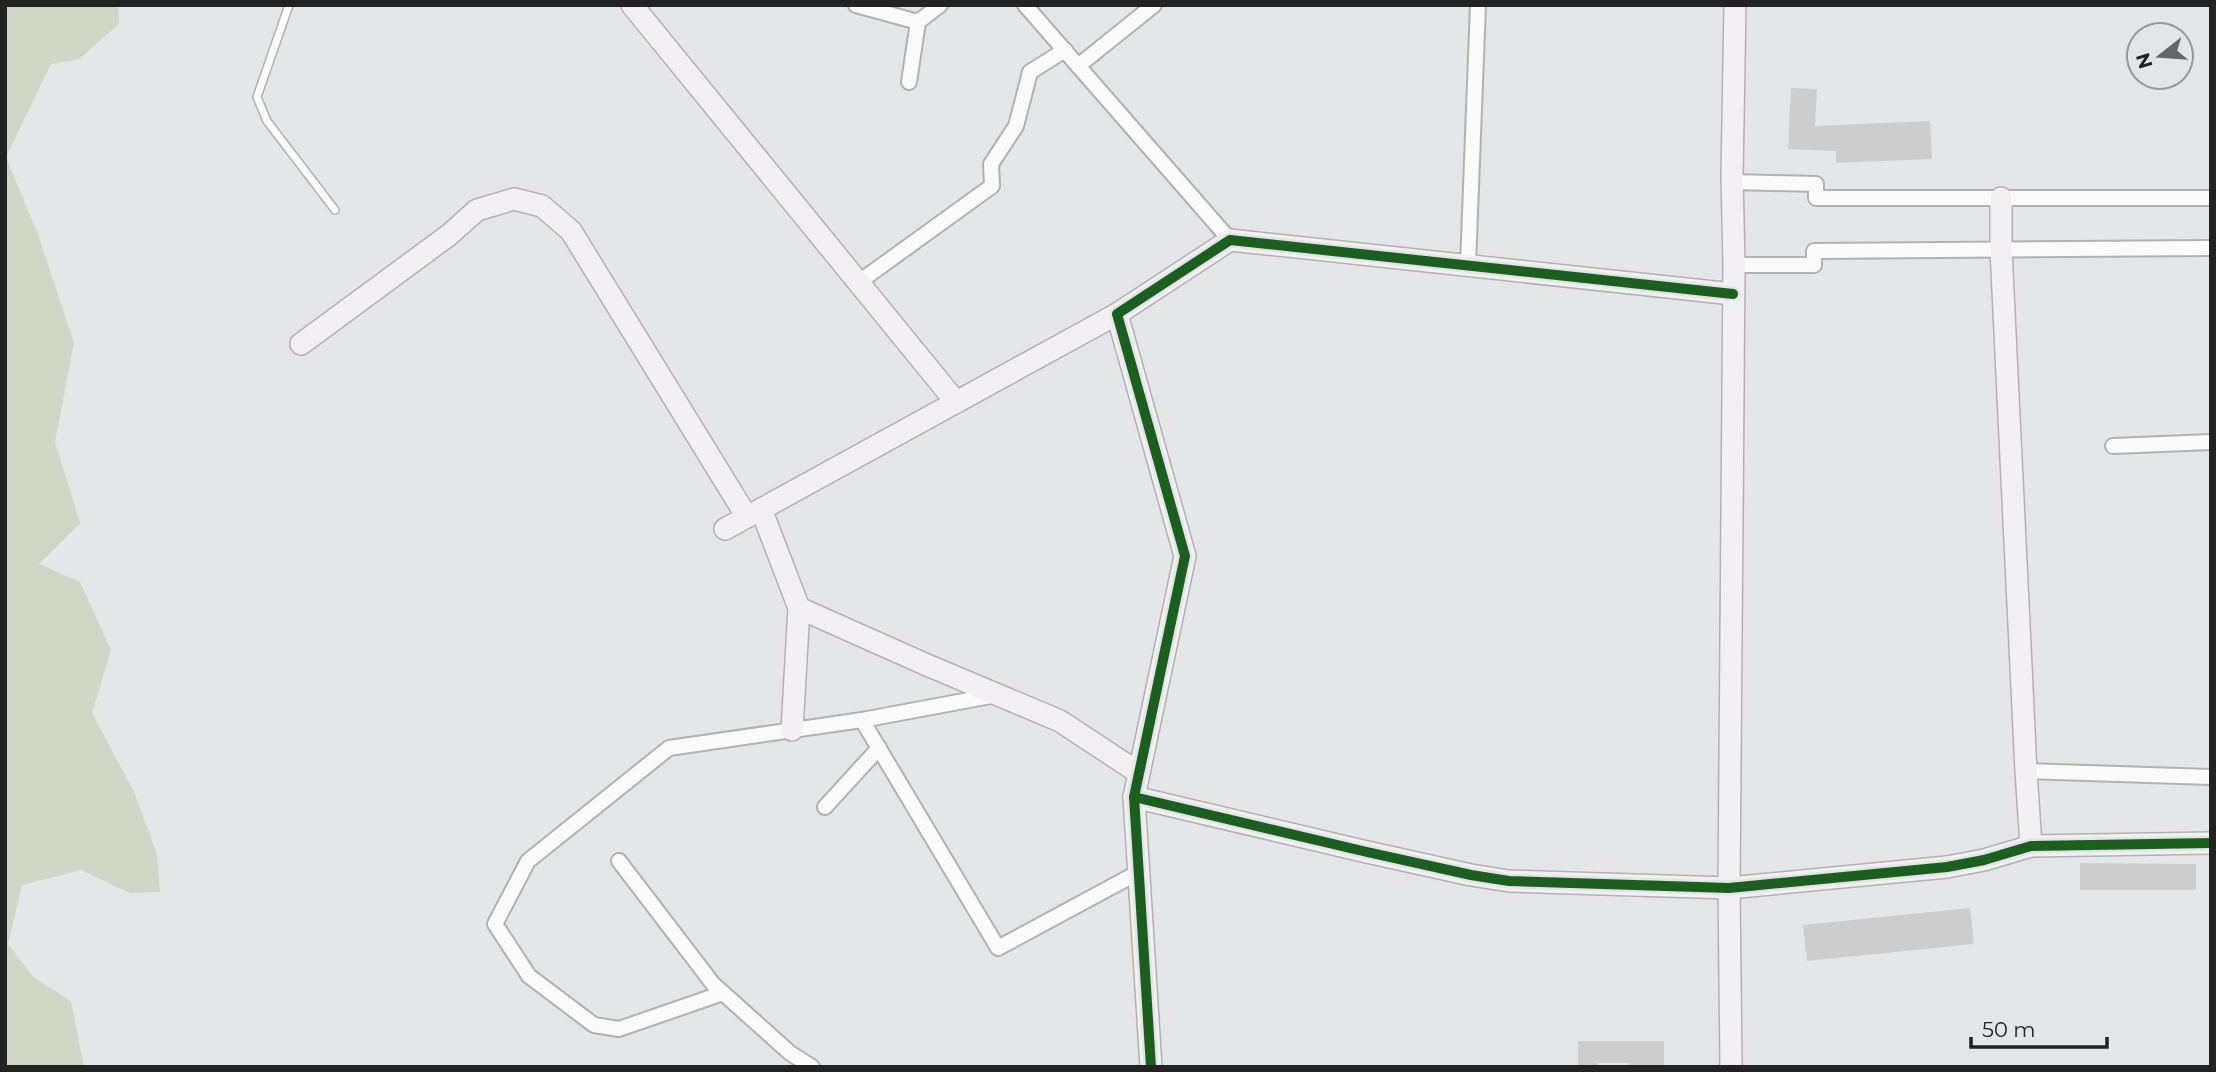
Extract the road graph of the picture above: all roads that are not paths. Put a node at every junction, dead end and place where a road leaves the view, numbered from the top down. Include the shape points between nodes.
1 (289, 5) edge
2 (632, 5) edge
3 (856, 5) edge
4 (940, 5) edge
5 (1026, 5) edge
6 (1154, 5) edge
7 (1478, 5) edge
8 (1735, 5) edge
9 (918, 22) junction
10 (1065, 50) junction
11 (1078, 66) junction
12 (909, 82) dead end
13 (1732, 182) junction
14 (2001, 198) junction
15 (2211, 198) edge
16 (335, 210) dead end
17 (1230, 240) junction
18 (2211, 248) edge
19 (2001, 249) junction
20 (1468, 265) junction
21 (1734, 265) junction
22 (859, 282) junction
23 (1733, 294) junction
24 (1117, 314) junction
25 (301, 344) dead end
26 (956, 402) junction
27 (2211, 442) edge
28 (2113, 446) dead end
29 (754, 513) junction
30 (725, 529) dead end
31 (799, 608) junction
32 (997, 695) junction
33 (862, 720) junction
34 (792, 730) junction
35 (879, 748) junction
36 (2025, 771) junction
37 (1139, 774) junction
38 (2211, 777) edge
39 (1134, 797) junction
40 (825, 807) dead end
41 (2211, 843) edge
42 (2031, 846) junction
43 (619, 861) dead end
44 (1139, 872) junction
45 (1729, 888) junction
46 (723, 993) junction
47 (812, 1067) edge
48 (1151, 1067) edge
49 (1731, 1067) edge

1 - 16 lane via 257,97 267,121
2 - 22 street
3 - 9 street
4 - 9 street
5 - 10 street
6 - 11 street
7 - 20 street
8 - 13 street
9 - 12 street
10 - 11 street
10 - 22 street via 1031,72 1016,125 991,164 992,186
11 - 17 street
13 - 14 street via 1816,184 1816,198
13 - 21 street
14 - 15 street
14 - 19 street
17 - 20 street
17 - 24 street
18 - 19 street
19 - 21 street via 1814,251 1814,265
19 - 36 street
20 - 23 street
21 - 23 street
22 - 26 street
23 - 45 street
24 - 26 street
24 - 37 street via 1185,556
25 - 29 street via 477,210 514,199 542,206 571,231
26 - 29 street
27 - 28 street
29 - 30 street
29 - 31 street
31 - 32 street
31 - 34 street
32 - 33 street
32 - 37 street via 1060,721
33 - 34 street
33 - 35 street
34 - 46 street via 669,748 528,860 495,925 529,976 594,1025 618,1028
35 - 40 street
35 - 44 street via 998,948
36 - 38 street
36 - 42 street
37 - 39 street
39 - 44 street
39 - 45 street via 1509,881
41 - 42 street
42 - 45 street via 1947,867
43 - 46 street
44 - 48 street
45 - 49 street
46 - 47 street

